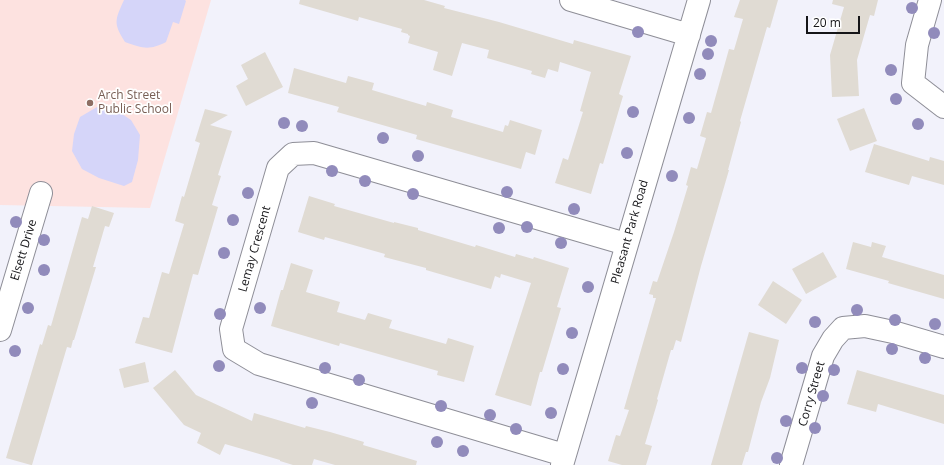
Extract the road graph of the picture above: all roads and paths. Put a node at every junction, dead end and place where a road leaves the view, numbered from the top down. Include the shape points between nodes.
1 (571, 0) edge
2 (699, 0) edge
3 (930, 0) edge
4 (689, 35) junction
5 (944, 107) edge
6 (41, 193) dead end
7 (626, 244) junction
8 (1, 324) edge
9 (944, 347) edge
10 (563, 460) edge
11 (791, 465) edge

1 - 4 street
2 - 4 street, Pleasant Park Road
3 - 5 street via 917,45 913,83
4 - 7 street, Pleasant Park Road
6 - 8 street, Elsett Drive
7 - 10 street, Pleasant Park Road
7 - 10 street, Lemay Crescent via 314,153 293,154 278,168 231,329 234,349 259,364
9 - 11 street, Corry Street via 865,326 843,328 823,356

